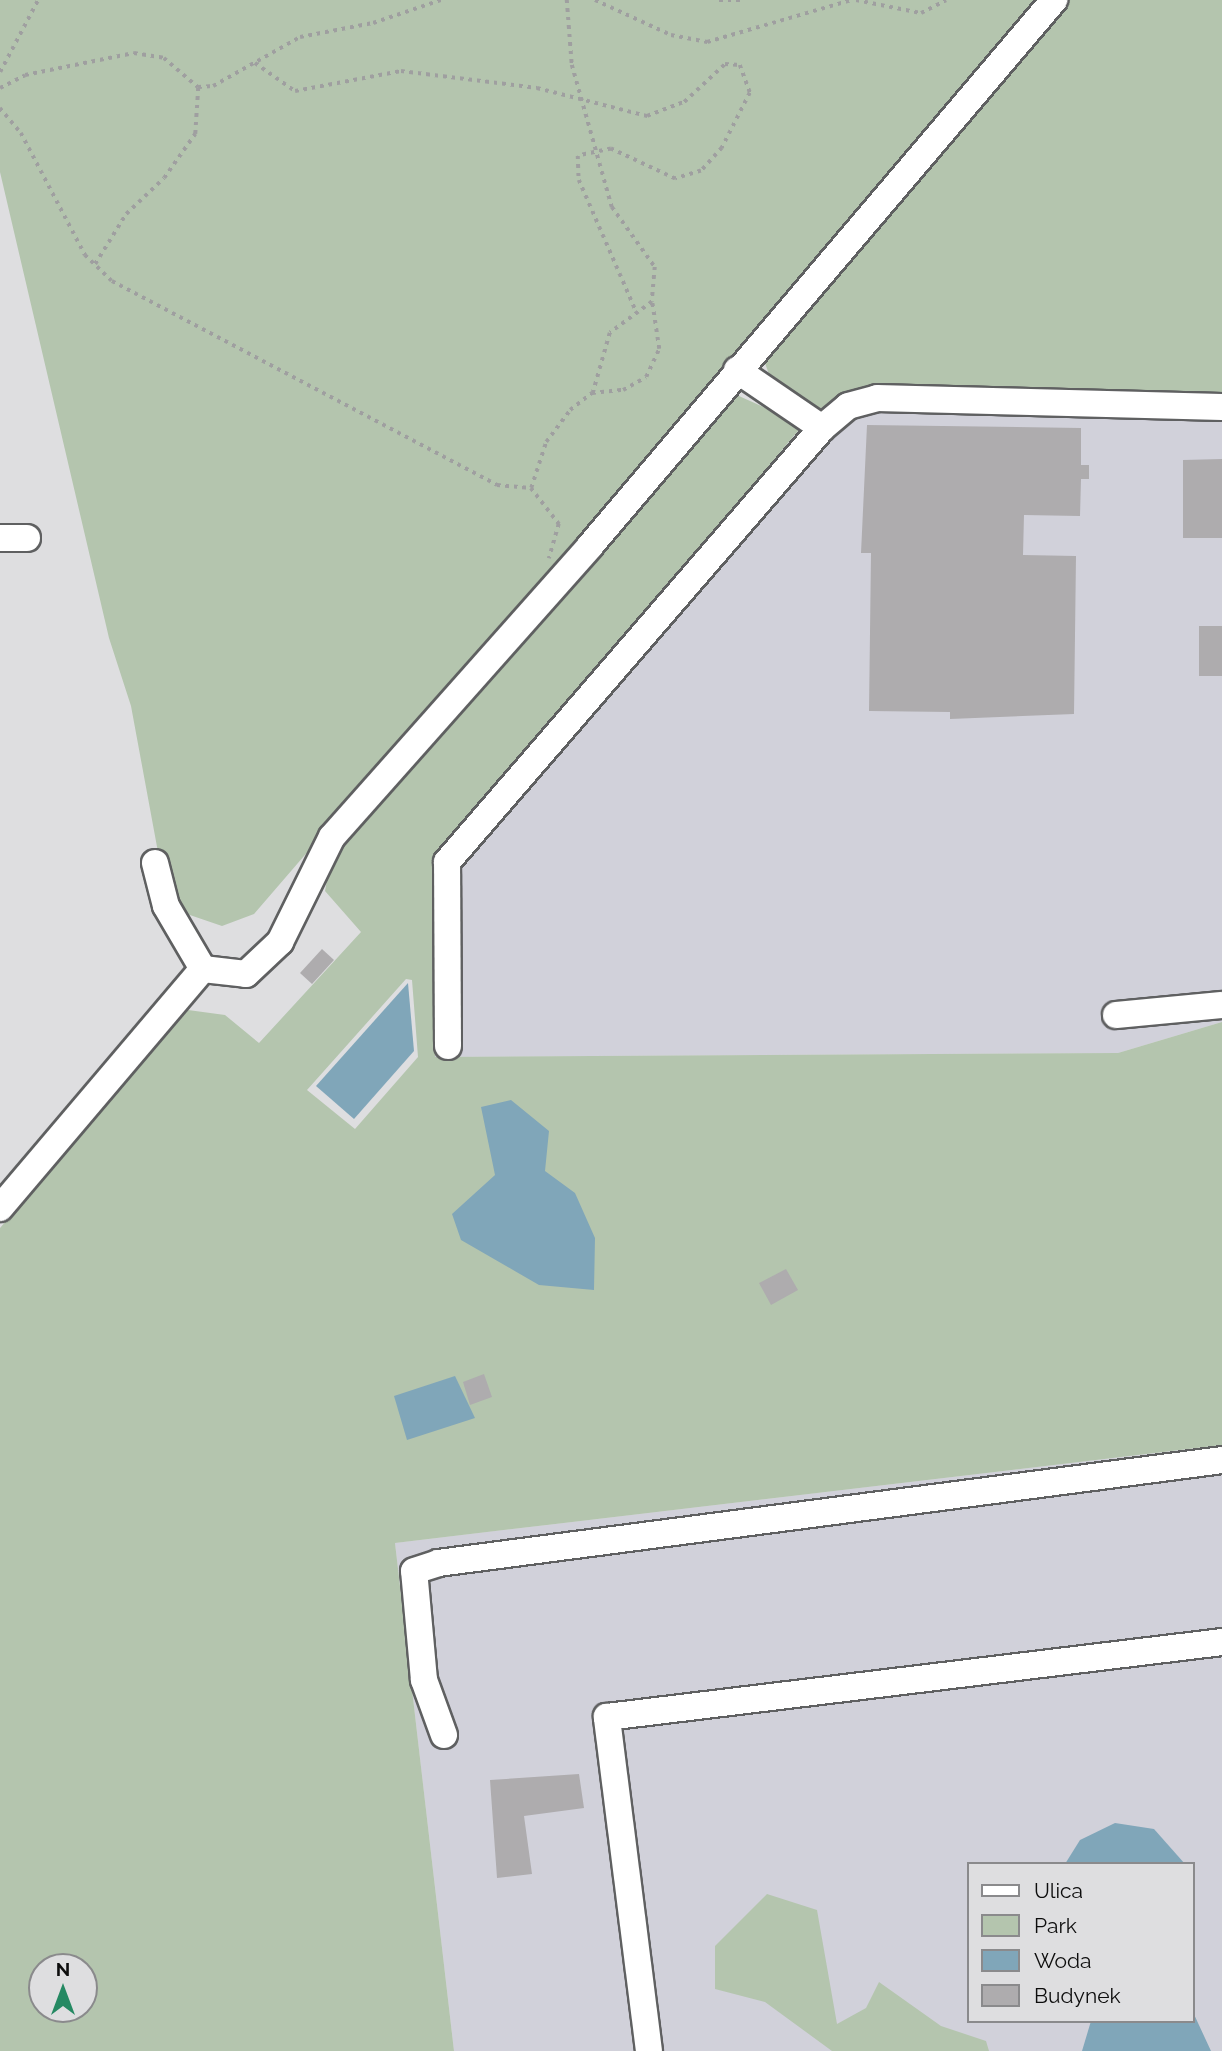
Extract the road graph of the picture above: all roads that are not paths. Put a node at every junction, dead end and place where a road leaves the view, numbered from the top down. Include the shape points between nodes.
1 (1054, 0) edge
2 (737, 370) junction
3 (1222, 407) edge
4 (822, 428) junction
5 (0, 538) edge
6 (27, 538) dead end
7 (155, 863) dead end
8 (203, 969) junction
9 (1222, 1005) edge
10 (1116, 1014) dead end
11 (448, 1046) dead end
12 (0, 1208) edge
13 (1222, 1460) edge
14 (1222, 1642) edge
15 (444, 1735) dead end
16 (649, 2051) edge

1 - 2 lane
2 - 4 lane
2 - 8 lane via 322,849 304,901 280,942 246,974
3 - 4 lane via 877,398 848,407
4 - 11 lane via 447,862
5 - 6 lane
7 - 8 lane via 166,906
8 - 12 lane
9 - 10 lane
13 - 15 lane via 438,1563 414,1571 424,1680
14 - 16 lane via 607,1717

